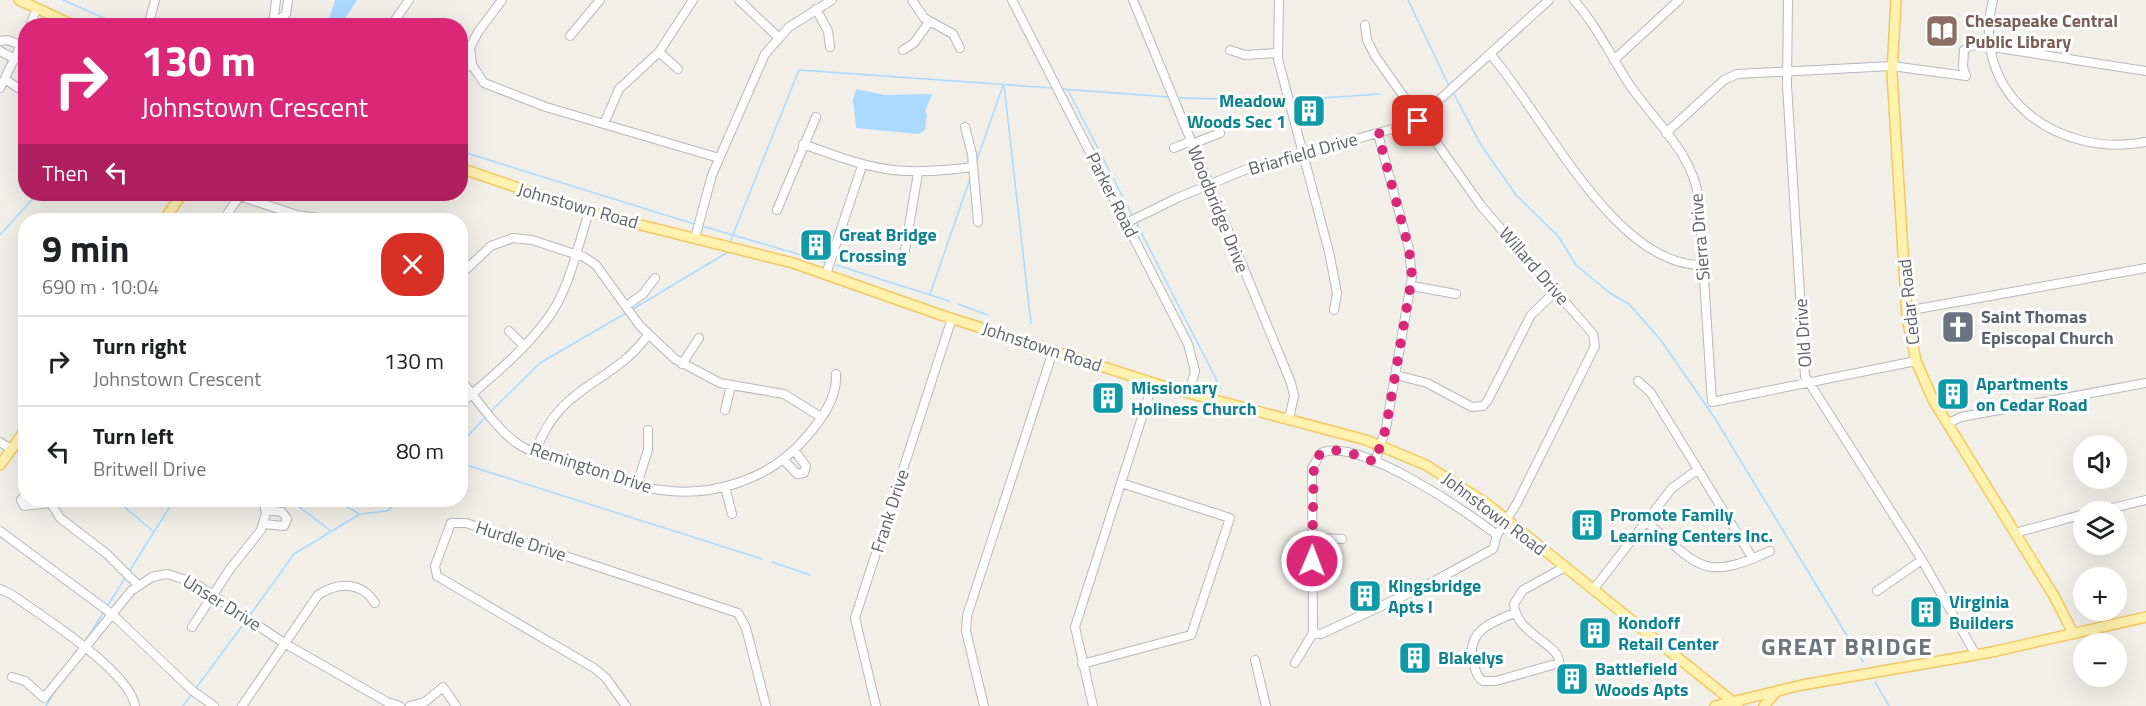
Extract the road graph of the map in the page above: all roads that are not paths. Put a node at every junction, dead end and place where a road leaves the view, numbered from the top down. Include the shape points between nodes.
1 (19, 0) edge
2 (155, 0) edge
3 (276, 0) edge
4 (288, 0) edge
5 (409, 0) edge
6 (502, 0) edge
7 (600, 0) edge
8 (693, 0) edge
9 (739, 0) edge
10 (832, 0) edge
11 (912, 0) edge
12 (1012, 0) edge
13 (1133, 0) edge
14 (1278, 0) edge
15 (1549, 0) edge
16 (1574, 0) edge
17 (1679, 0) edge
18 (1788, 0) edge
19 (1896, 0) edge
20 (1993, 0) edge
21 (37, 8) junction
22 (816, 9) junction
23 (33, 18) edge
24 (58, 18) edge
25 (150, 18) edge
26 (274, 18) edge
27 (281, 18) edge
28 (397, 18) edge
29 (929, 22) junction
30 (1365, 25) dead end
31 (570, 36) dead end
32 (778, 37) junction
33 (0, 41) edge
34 (18, 44) edge
35 (1990, 46) junction
36 (831, 47) dead end
37 (960, 48) dead end
38 (903, 50) dead end
39 (1230, 50) dead end
40 (0, 51) edge
41 (18, 52) edge
42 (660, 52) junction
43 (1277, 53) junction
44 (1490, 54) junction
45 (15, 58) junction
46 (1614, 60) junction
47 (472, 65) junction
48 (468, 66) edge
49 (1892, 66) junction
50 (678, 69) dead end
51 (1787, 71) junction
52 (2146, 71) edge
53 (6, 80) junction
54 (0, 88) edge
55 (18, 88) edge
56 (816, 117) dead end
57 (1419, 119) junction
58 (604, 124) junction
59 (965, 127) dead end
60 (1666, 133) junction
61 (1220, 134) dead end
62 (1378, 134) junction
63 (2146, 142) edge
64 (1192, 143) junction
65 (803, 144) junction
66 (1174, 148) dead end
67 (1302, 154) junction
68 (719, 158) junction
69 (862, 166) junction
70 (973, 167) junction
71 (468, 171) edge
72 (918, 173) junction
73 (1208, 184) junction
74 (257, 201) edge
75 (777, 210) dead end
76 (589, 212) junction
77 (291, 213) edge
78 (978, 222) dead end
79 (1126, 224) junction
80 (694, 238) junction
81 (905, 250) dead end
82 (575, 254) junction
83 (1703, 265) junction
84 (468, 268) edge
85 (2146, 268) edge
86 (826, 274) junction
87 (655, 278) dead end
88 (1412, 286) junction
89 (1556, 291) junction
90 (1456, 294) dead end
91 (626, 306) junction
92 (1334, 310) dead end
93 (1906, 310) junction
94 (952, 318) junction
95 (509, 330) dead end
96 (648, 335) junction
97 (699, 338) dead end
98 (523, 345) junction
99 (1053, 351) junction
100 (1916, 361) junction
101 (682, 364) junction
102 (836, 374) dead end
103 (1396, 375) junction
104 (1638, 381) dead end
105 (1153, 383) junction
106 (1810, 383) junction
107 (2146, 384) edge
108 (731, 386) junction
109 (468, 389) edge
110 (1188, 393) junction
111 (473, 394) junction
112 (468, 398) edge
113 (725, 410) dead end
114 (821, 417) junction
115 (1289, 419) junction
116 (1947, 424) junction
117 (648, 430) dead end
118 (18, 440) edge
119 (0, 442) edge
120 (1381, 445) junction
121 (11, 449) junction
122 (794, 450) junction
123 (536, 452) junction
124 (783, 459) junction
125 (1375, 462) junction
126 (0, 465) edge
127 (1697, 470) junction
128 (1121, 483) junction
129 (637, 484) junction
130 (725, 487) junction
131 (2146, 500) edge
132 (2127, 505) edge
133 (54, 507) edge
134 (265, 507) edge
135 (266, 510) junction
136 (732, 514) dead end
137 (2073, 517) edge
138 (1507, 520) junction
139 (1646, 522) junction
140 (264, 524) junction
141 (0, 531) edge
142 (2015, 533) junction
143 (1497, 535) junction
144 (1312, 538) junction
145 (1342, 539) dead end
146 (1770, 551) dead end
147 (1753, 559) junction
148 (1922, 560) junction
149 (1565, 567) junction
150 (138, 585) junction
151 (0, 589) edge
152 (1593, 590) junction
153 (1877, 591) dead end
154 (212, 595) junction
155 (375, 603) dead end
156 (1515, 613) junction
157 (112, 614) junction
158 (2146, 617) edge
159 (192, 627) dead end
160 (1313, 633) junction
161 (2073, 633) junction
162 (284, 643) junction
163 (85, 647) junction
164 (1976, 655) junction
165 (1255, 660) dead end
166 (1296, 663) dead end
167 (1082, 664) junction
168 (12, 677) dead end
169 (1777, 690) junction
170 (1735, 704) edge
171 (135, 706) edge
172 (214, 706) edge
173 (242, 706) edge
174 (396, 706) edge
175 (410, 706) edge
176 (456, 706) edge
177 (626, 706) edge
178 (765, 706) edge
179 (876, 706) edge
180 (984, 706) edge
181 (1093, 706) edge
182 (1266, 706) edge
183 (1715, 706) edge
184 (1764, 706) edge

1 - 21 main road
2 - 25 street
3 - 26 street
4 - 27 street via 286,14
5 - 28 street
6 - 47 street via 474,38
7 - 31 street
8 - 42 street
9 - 32 street
10 - 22 street
11 - 29 street
12 - 79 street, Parker Road
13 - 64 street, Woodbridge Drive
14 - 43 street
15 - 44 street, Briarfield Drive
16 - 46 street, Sierra Drive
17 - 46 street
18 - 51 street, Old Drive
19 - 49 main road, Cedar Road
20 - 35 street
21 - 23 street
21 - 24 main road
22 - 32 street
22 - 36 street via 828,31
29 - 37 street via 953,34
29 - 38 street via 914,44
30 - 57 street, Willard Drive via 1375,56
32 - 68 street via 758,66
33 - 34 street
35 - 49 street via 1965,49 1966,76
35 - 52 street
35 - 63 street via 2007,90 2029,114 2052,130 2092,144 2120,146
39 - 43 street via 1245,55
40 - 45 street
41 - 45 street
42 - 50 street
42 - 58 street via 619,89
43 - 67 street
44 - 57 street, Briarfield Drive
44 - 83 street via 1578,176 1644,246 1661,257
45 - 53 street
46 - 60 street, Sierra Drive
47 - 48 street
47 - 58 street via 478,78 489,87
49 - 51 street
49 - 93 main road, Cedar Road
51 - 60 street via 1730,76
51 - 106 street, Old Drive via 1805,376
53 - 54 street
53 - 55 street
56 - 65 street
57 - 62 street, Briarfield Drive
57 - 89 street, Willard Drive via 1482,207
58 - 68 street
59 - 70 street
60 - 83 street, Sierra Drive via 1686,161 1697,189
61 - 64 street
62 - 67 street, Briarfield Drive
62 - 88 street via 1409,249
64 - 66 street
64 - 73 street, Woodbridge Drive
65 - 69 street
65 - 75 street
67 - 73 street, Briarfield Drive
67 - 92 street via 1329,252 1337,294
68 - 80 street
69 - 72 street
69 - 86 street
70 - 72 street
70 - 78 street
71 - 76 main road, Johnstown Road
72 - 81 street
73 - 79 street, Briarfield Drive
73 - 115 street, Woodbridge Drive via 1291,383 1294,396
74 - 77 street
76 - 80 main road, Johnstown Road
76 - 82 street
79 - 110 street, Parker Road via 1193,358 1195,371
80 - 86 main road, Johnstown Road
82 - 84 street via 524,238 505,239 491,246
82 - 91 street via 596,265
82 - 98 street via 557,304
83 - 106 street, Sierra Drive via 1712,402
85 - 93 street
86 - 94 main road, Johnstown Road
87 - 91 street via 643,294
88 - 90 street
88 - 103 street
89 - 103 street via 1531,315 1483,406 1472,406 1426,383
89 - 138 street, Willard Drive via 1593,334 1595,346
91 - 96 street
93 - 100 main road, Cedar Road
94 - 99 main road, Johnstown Road
94 - 179 street, Frank Drive via 855,618
95 - 98 street
96 - 101 street
96 - 123 street via 631,354 559,408
97 - 101 street
98 - 111 street
99 - 105 main road, Johnstown Road
99 - 180 street via 967,616 966,632
100 - 106 street
100 - 116 main road, Cedar Road
101 - 108 street
102 - 114 street, Remington Drive via 834,392
103 - 120 street
104 - 127 street via 1651,393
105 - 110 main road, Johnstown Road
105 - 128 street
106 - 148 street, Old Drive
107 - 116 street via 1961,417
108 - 113 street
108 - 114 street via 784,394
109 - 111 street, Remington Drive
110 - 115 main road, Johnstown Road
111 - 112 street
111 - 123 street, Remington Drive via 512,439
114 - 122 street, Remington Drive
115 - 120 main road, Johnstown Road
116 - 142 main road, Cedar Road
117 - 129 street via 648,450
118 - 121 main road
119 - 121 street
120 - 125 street
120 - 138 main road, Johnstown Road via 1447,477
121 - 126 main road
122 - 124 street, Remington Drive
122 - 124 street via 806,466 804,473 797,474
123 - 129 street, Remington Drive
124 - 130 street, Remington Drive via 749,479
125 - 143 street via 1424,485
125 - 144 street via 1333,450 1321,453 1312,468
127 - 139 street via 1676,484
127 - 147 street
128 - 167 street via 1075,627
128 - 167 street via 1230,518 1191,635
129 - 130 street, Remington Drive via 674,492
130 - 136 street
131 - 132 street
133 - 150 street via 60,518 107,554
134 - 135 street
135 - 140 street
135 - 140 street via 282,512 287,519 284,526
137 - 142 street
138 - 143 street, Willard Drive
138 - 149 main road, Johnstown Road
139 - 147 street via 1703,566 1724,568
139 - 152 street
140 - 154 street
141 - 157 street
142 - 161 main road, Cedar Road
143 - 160 street, Willard Drive via 1493,549 1479,559 1321,634
144 - 145 street
144 - 160 street
146 - 147 street
148 - 153 street
148 - 164 street, Old Drive
149 - 152 main road, Johnstown Road
149 - 156 street via 1523,590 1515,600
150 - 154 street, Unser Drive via 152,577 176,575
150 - 157 street, Unser Drive
151 - 163 street
152 - 170 main road, Johnstown Road
154 - 159 street
154 - 162 street, Unser Drive
155 - 162 street via 356,586 328,589 312,601
156 - 156 street via 1522,626 1557,654 1558,663 1496,681 1483,681 1471,652 1473,639
157 - 163 street, Unser Drive
157 - 172 street
158 - 161 main road
160 - 166 street
161 - 164 main road
162 - 173 street
162 - 174 street, Unser Drive
163 - 168 street, Unser Drive via 44,698 25,681
163 - 171 street via 129,689
164 - 169 main road
165 - 182 street
167 - 181 street
169 - 170 main road
169 - 184 main road
170 - 183 main road
175 - 176 street via 425,702 443,687
177 - 178 street, Hurdle Drive via 594,668 437,576 435,566 450,523 466,523 738,613 746,628

